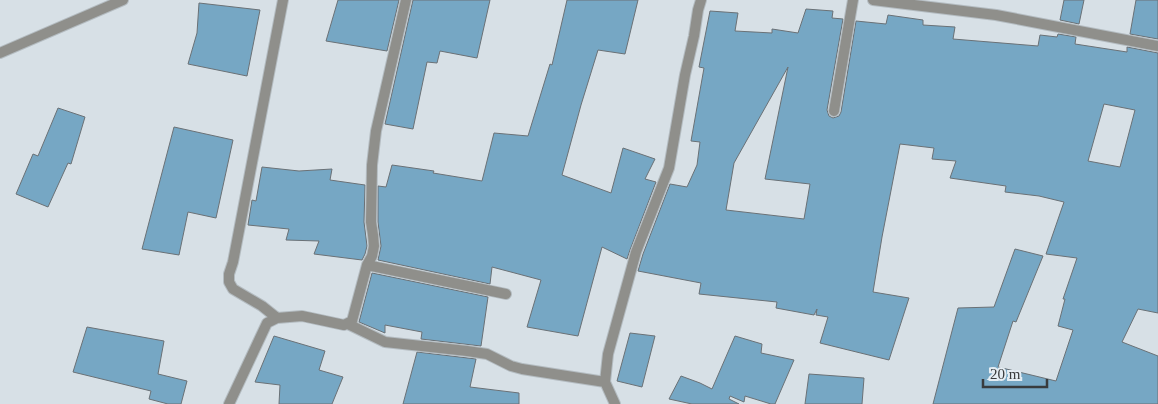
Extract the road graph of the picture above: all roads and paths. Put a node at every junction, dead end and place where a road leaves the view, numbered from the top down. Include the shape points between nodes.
1 (123, 0) edge
2 (282, 0) edge
3 (406, 0) edge
4 (701, 0) edge
5 (853, 0) edge
6 (873, 0) edge
7 (1158, 46) edge
8 (0, 53) edge
9 (834, 111) dead end
10 (367, 265) junction
11 (506, 294) dead end
12 (277, 318) junction
13 (348, 324) junction
14 (605, 382) junction
15 (229, 404) edge
16 (615, 404) edge

1 - 8 street
2 - 12 street via 229,274 233,289
3 - 10 street via 376,131 371,213 374,246
4 - 14 street via 669,168 636,252 608,354
5 - 9 street
6 - 7 street via 996,15
10 - 11 street
10 - 13 street via 352,321
12 - 13 street via 302,316
12 - 15 street via 267,323
13 - 14 street via 385,342 487,354 522,369
14 - 16 street

